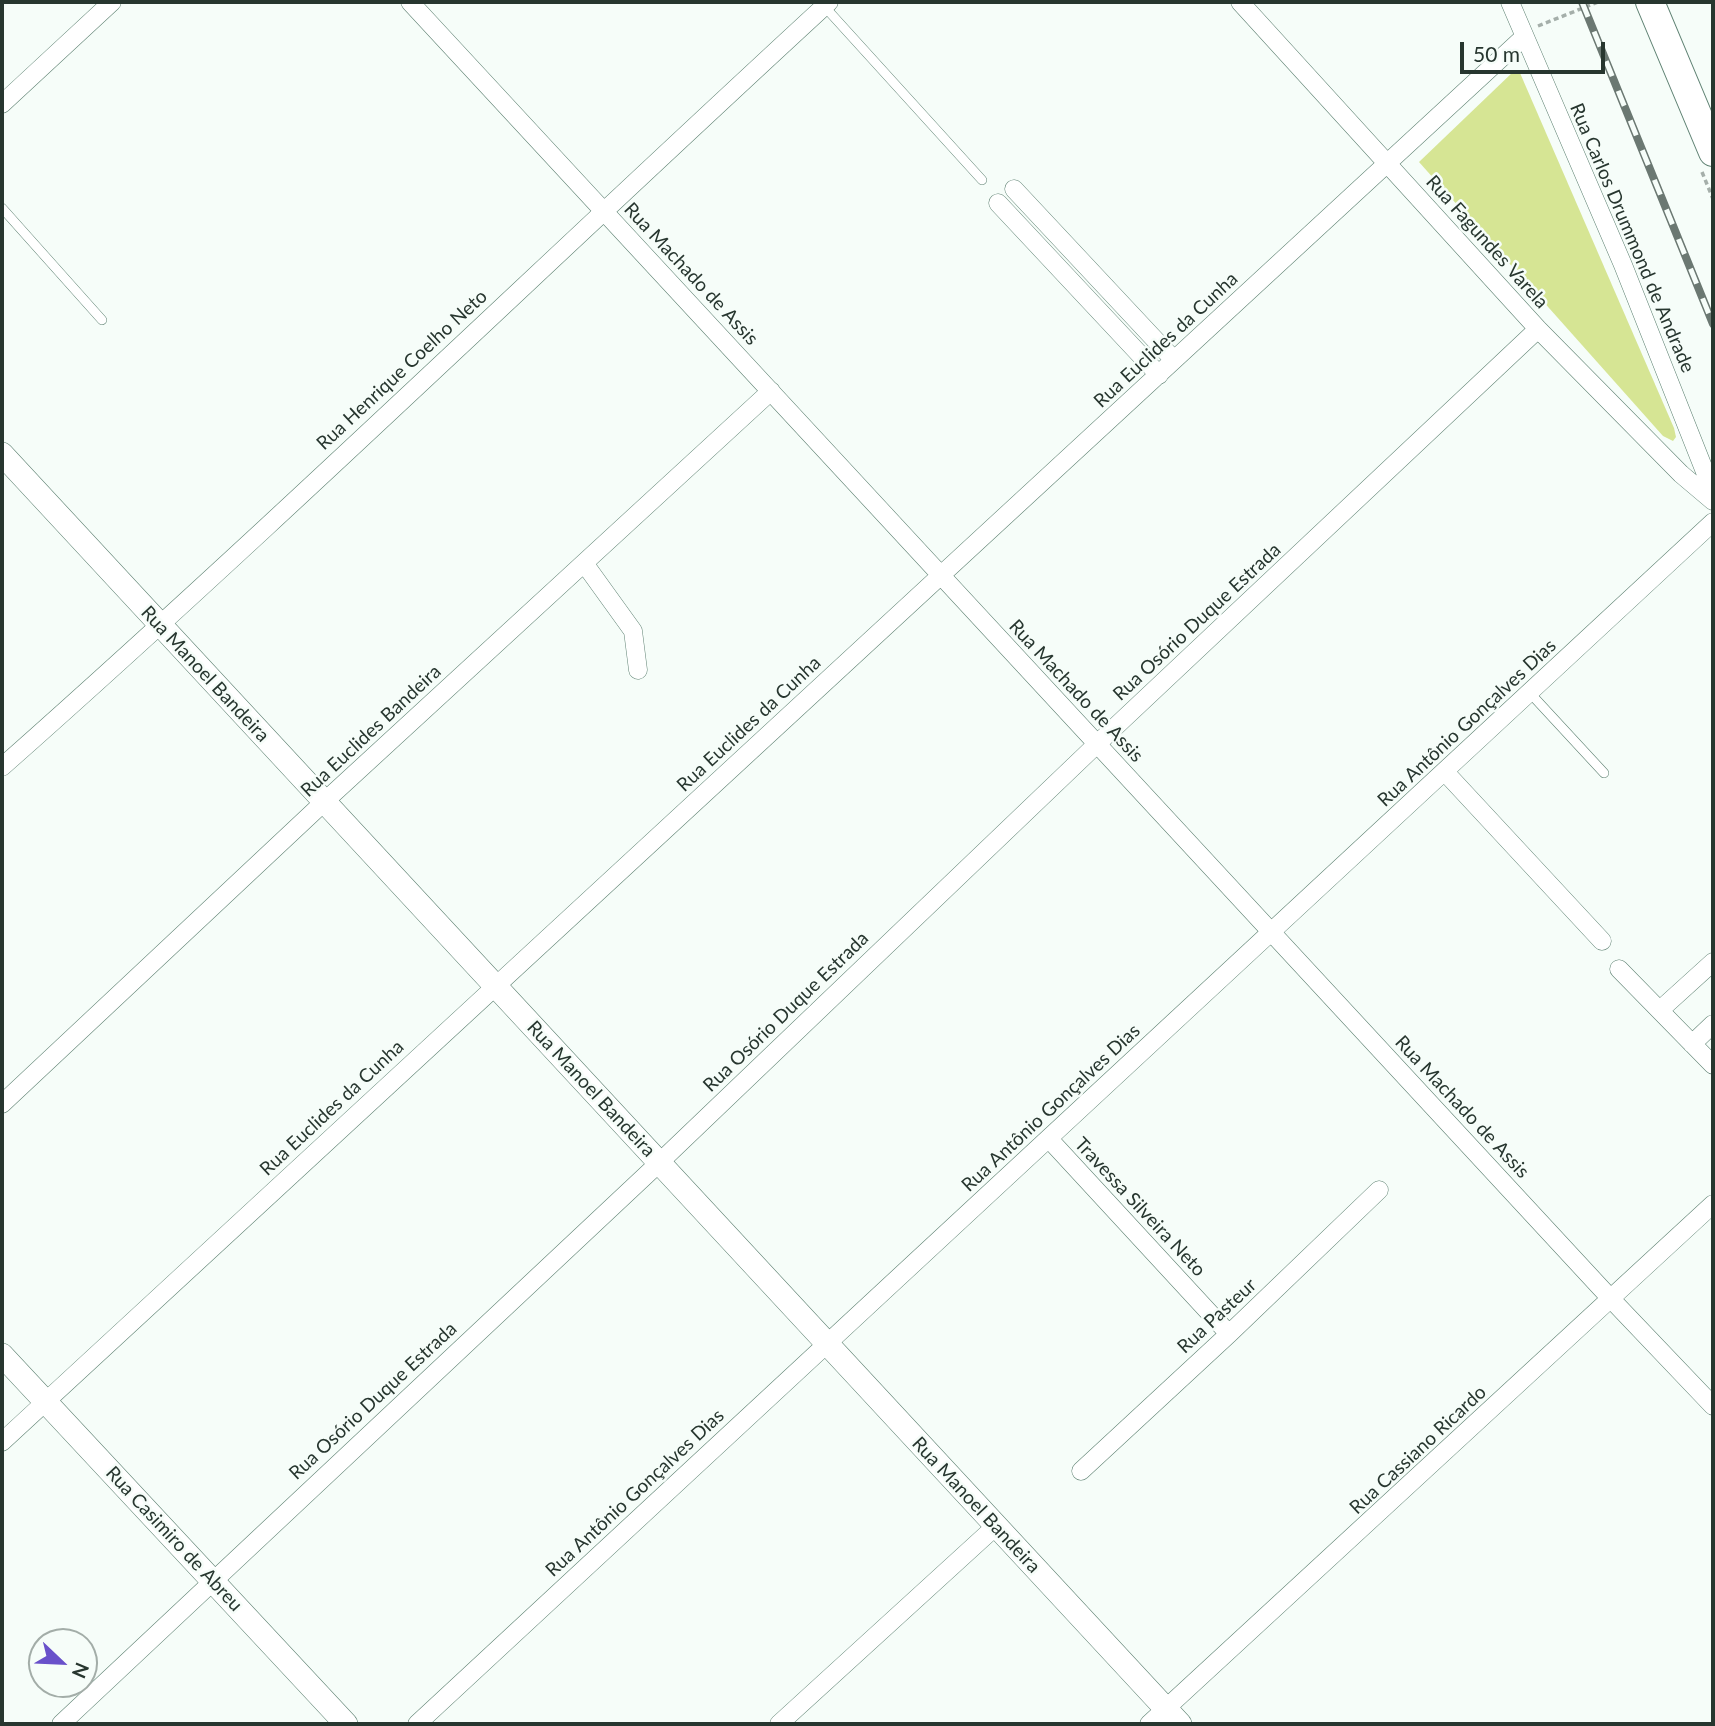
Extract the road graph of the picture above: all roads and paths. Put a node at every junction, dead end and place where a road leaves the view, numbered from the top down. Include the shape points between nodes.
1 (112, 2) edge
2 (411, 2) edge
3 (1240, 2) edge
4 (1510, 2) edge
5 (1598, 2) edge
6 (1650, 2) edge
7 (827, 4) edge
8 (1523, 35) junction
9 (2, 104) edge
10 (1713, 152) edge
11 (1387, 164) junction
12 (982, 180) dead end
13 (1014, 189) dead end
14 (998, 203) dead end
15 (2, 208) edge
16 (603, 210) junction
17 (102, 320) dead end
18 (1538, 330) junction
19 (1174, 360) junction
20 (1158, 375) junction
21 (771, 391) junction
22 (2, 454) edge
23 (1713, 492) edge
24 (1713, 500) edge
25 (1713, 522) edge
26 (584, 563) junction
27 (941, 576) junction
28 (161, 626) junction
29 (638, 670) dead end
30 (1530, 693) junction
31 (1097, 744) junction
32 (2, 767) edge
33 (1446, 772) junction
34 (1604, 773) dead end
35 (324, 802) junction
36 (1272, 933) junction
37 (1602, 941) dead end
38 (1713, 962) edge
39 (1619, 969) dead end
40 (494, 987) junction
41 (1660, 1010) junction
42 (1713, 1024) edge
43 (1692, 1044) junction
44 (1713, 1066) edge
45 (2, 1104) edge
46 (1049, 1139) junction
47 (660, 1162) junction
48 (1379, 1190) dead end
49 (1713, 1205) edge
50 (1612, 1300) junction
51 (1229, 1334) junction
52 (827, 1344) junction
53 (2, 1355) edge
54 (45, 1402) junction
55 (1713, 1406) edge
56 (2, 1442) edge
57 (1081, 1471) dead end
58 (996, 1526) junction
59 (212, 1581) junction
60 (1165, 1719) edge
61 (61, 1724) edge
62 (346, 1724) edge
63 (417, 1724) edge
64 (779, 1724) edge

1 - 9 street
2 - 16 street, Rua Machado de Assis
3 - 11 street, Rua Fagundes Varela
4 - 8 street, Rua Carlos Drummond de Andrade
5 - 8 path
6 - 10 main road
7 - 12 lane
7 - 16 street, Rua Henrique Coelho Neto
8 - 11 street, Rua Euclides da Cunha
8 - 23 street, Rua Carlos Drummond de Andrade via 1623,265
11 - 18 street, Rua Fagundes Varela
11 - 19 street, Rua Euclides da Cunha
13 - 19 street
14 - 20 street
15 - 17 lane
16 - 21 street, Rua Machado de Assis
16 - 28 street, Rua Henrique Coelho Neto
18 - 24 street, Rua Fagundes Varela via 1681,474
18 - 31 street, Rua Osório Duque Estrada
19 - 20 street, Rua Euclides da Cunha
20 - 27 street, Rua Euclides da Cunha
21 - 26 street, Rua Euclides Bandeira
21 - 27 street, Rua Machado de Assis
22 - 28 street, Rua Manoel Bandeira
25 - 30 street, Rua Antônio Gonçalves Dias
26 - 29 street via 633,631
26 - 35 street, Rua Euclides Bandeira
27 - 31 street, Rua Machado de Assis
27 - 40 street, Rua Euclides da Cunha
28 - 32 street, Rua Henrique Coelho Neto
28 - 35 street, Rua Manoel Bandeira
30 - 33 street, Rua Antônio Gonçalves Dias
30 - 34 lane
31 - 36 street, Rua Machado de Assis
31 - 47 street, Rua Osório Duque Estrada
33 - 36 street, Rua Antônio Gonçalves Dias
33 - 37 street
35 - 40 street, Rua Manoel Bandeira
35 - 45 street, Rua Euclides Bandeira
36 - 46 street, Rua Antônio Gonçalves Dias
36 - 50 street, Rua Machado de Assis
38 - 41 street
39 - 41 street
40 - 47 street, Rua Manoel Bandeira
40 - 54 street, Rua Euclides da Cunha
41 - 43 street
42 - 43 street
43 - 44 street
46 - 51 street, Travessa Silveira Neto
46 - 52 street, Rua Antônio Gonçalves Dias
47 - 52 street, Rua Manoel Bandeira
47 - 59 street, Rua Osório Duque Estrada
48 - 51 street, Rua Pasteur
49 - 50 street, Rua Cassiano Ricardo
50 - 55 street, Rua Machado de Assis
50 - 60 street, Rua Cassiano Ricardo
51 - 57 street, Rua Pasteur
52 - 58 street, Rua Manoel Bandeira
52 - 63 street, Rua Antônio Gonçalves Dias
53 - 54 street, Rua Casimiro de Abreu
54 - 56 street, Rua Euclides da Cunha
54 - 59 street, Rua Casimiro de Abreu
58 - 60 street, Rua Manoel Bandeira
58 - 64 street
59 - 61 street, Rua Osório Duque Estrada
59 - 62 street, Rua Casimiro de Abreu

